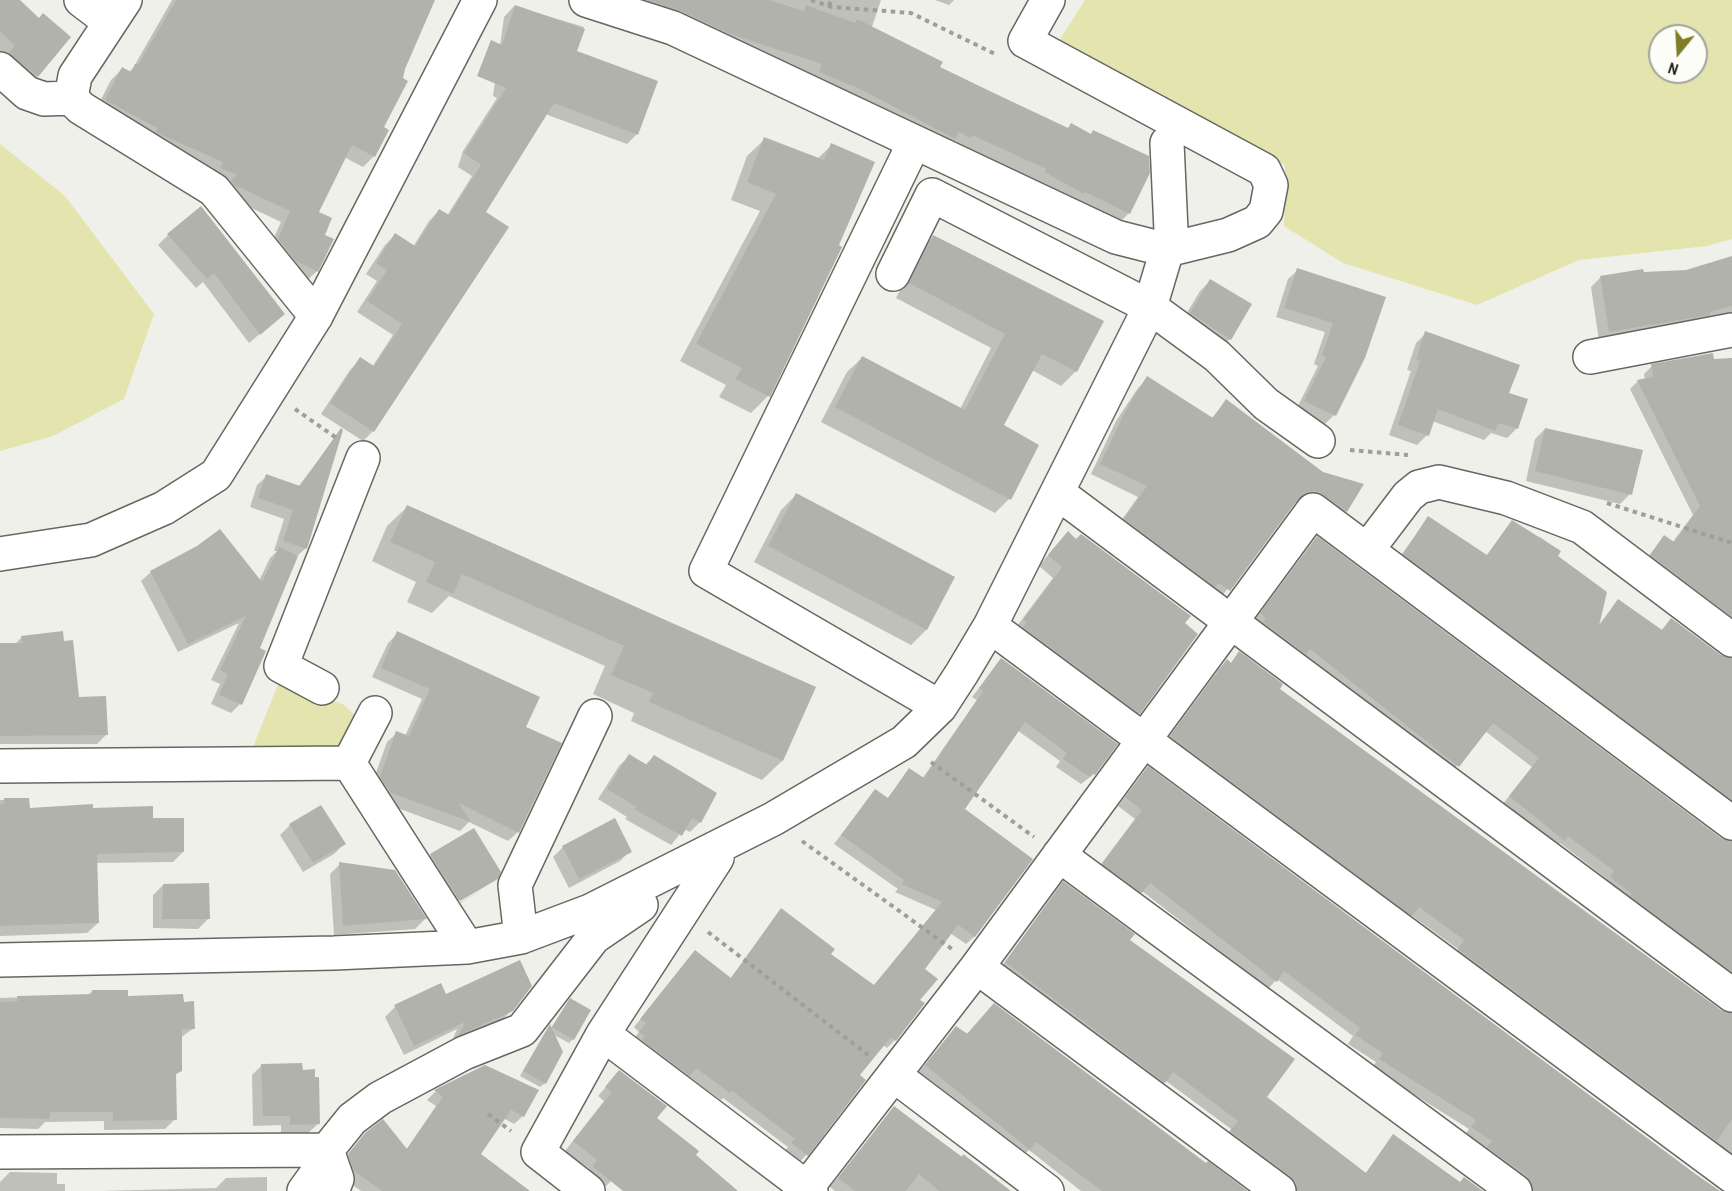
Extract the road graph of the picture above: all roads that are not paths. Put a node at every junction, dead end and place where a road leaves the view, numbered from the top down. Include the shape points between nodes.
1 (81, 0) edge
2 (480, 0) edge
3 (586, 0) edge
4 (1048, 0) edge
5 (117, 11) edge
6 (0, 69) edge
7 (71, 98) junction
8 (914, 143) junction
9 (1167, 143) dead end
10 (1167, 250) junction
11 (893, 274) dead end
12 (1150, 307) junction
13 (316, 316) junction
14 (1732, 330) edge
15 (1590, 357) dead end
16 (1318, 441) dead end
17 (363, 458) road end
18 (1058, 493) junction
19 (1367, 550) junction
20 (0, 554) edge
21 (1228, 622) junction
22 (990, 626) junction
23 (1732, 640) edge
24 (322, 688) dead end
25 (940, 707) junction
26 (375, 713) dead end
27 (595, 716) dead end
28 (1144, 738) junction
29 (349, 763) junction
30 (0, 766) edge
31 (1732, 823) edge
32 (712, 850) junction
33 (1059, 855) junction
34 (658, 877) junction
35 (521, 938) junction
36 (467, 947) junction
37 (0, 960) edge
38 (977, 967) junction
39 (1732, 995) edge
40 (603, 1034) junction
41 (895, 1076) junction
42 (0, 1152) edge
43 (328, 1154) junction
44 (1732, 1176) edge
45 (808, 1190) edge
46 (304, 1191) edge
47 (332, 1191) edge
48 (588, 1191) edge
49 (1047, 1191) edge
50 (1279, 1191) edge
51 (1515, 1191) edge

1 - 5 street
2 - 13 street
3 - 8 street via 673,28
4 - 10 street via 1025,41 1248,159 1268,176 1271,198 1257,222 1228,235
5 - 7 street via 75,76
6 - 7 street via 27,93 44,99
7 - 13 street via 214,190
8 - 10 street via 1116,237
8 - 25 street via 706,571
9 - 10 street via 1171,231
10 - 12 street
11 - 12 street via 932,195
12 - 16 street via 1217,356 1266,404
12 - 18 street
13 - 20 street via 216,475 164,508 91,540
14 - 15 street
17 - 24 street via 280,666
18 - 21 street
18 - 22 street
19 - 21 street via 1313,510
19 - 23 street via 1408,496 1419,488 1439,482 1506,498 1582,527
19 - 31 street
21 - 28 street
21 - 39 street
22 - 25 street
22 - 28 street
25 - 32 street via 904,742
26 - 29 street
27 - 35 street via 515,885
28 - 33 street
28 - 44 street
29 - 30 street
29 - 36 street
32 - 34 street
32 - 40 street via 717,858
33 - 38 street
33 - 51 street
34 - 35 street via 590,911
34 - 43 street via 647,901 594,937 522,1030 464,1053 380,1098 352,1119
35 - 36 street
36 - 37 street
38 - 41 street
38 - 50 street
40 - 45 street
40 - 48 street via 538,1152
41 - 45 street
41 - 49 street
42 - 43 street
43 - 46 street
43 - 47 street via 337,1179

